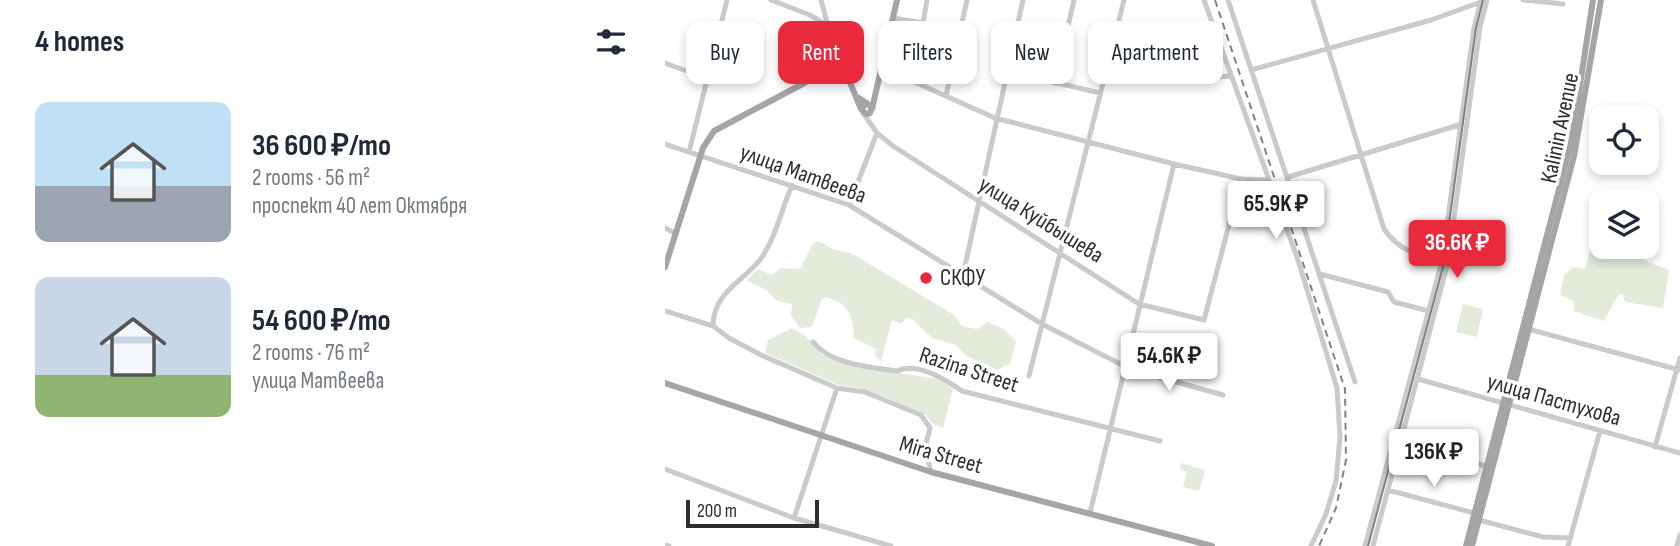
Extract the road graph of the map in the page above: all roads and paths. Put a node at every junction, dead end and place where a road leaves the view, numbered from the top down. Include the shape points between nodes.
1 (727, 0) edge
2 (771, 0) edge
3 (821, 0) edge
4 (897, 0) edge
5 (927, 0) edge
6 (967, 0) edge
7 (1023, 0) edge
8 (1074, 0) edge
9 (1124, 0) edge
10 (1204, 0) edge
11 (1228, 0) edge
12 (1313, 0) edge
13 (1523, 0) edge
14 (1593, 0) edge
15 (1601, 0) edge
16 (1483, 1) edge
17 (1563, 4) dead end
18 (893, 19) joint
19 (721, 21) edge
20 (820, 21) edge
21 (827, 21) edge
22 (1018, 21) edge
23 (1069, 21) edge
24 (1119, 21) edge
25 (1327, 48) junction
26 (665, 63) edge
27 (1251, 70) junction
28 (686, 71) edge
29 (1223, 76) edge
30 (1230, 76) junction
31 (878, 82) edge
32 (705, 84) edge
33 (802, 84) edge
34 (851, 84) edge
35 (920, 84) edge
36 (1004, 84) edge
37 (1060, 84) edge
38 (1102, 84) edge
39 (1100, 93) junction
40 (946, 96) junction
41 (875, 99) junction
42 (863, 108) junction
43 (872, 110) junction
44 (995, 118) junction
45 (872, 125) junction
46 (1459, 125) junction
47 (877, 133) junction
48 (665, 144) edge
49 (1088, 144) junction
50 (689, 152) junction
51 (1359, 155) junction
52 (701, 156) junction
53 (1174, 164) junction
54 (1288, 177) junction
55 (1241, 179) junction
56 (1266, 180) junction
57 (792, 185) junction
58 (978, 201) junction
59 (849, 205) junction
60 (665, 229) edge
61 (675, 233) junction
62 (1061, 253) junction
63 (1445, 261) junction
64 (665, 267) edge
65 (1320, 274) junction
66 (963, 275) junction
67 (1139, 304) junction
68 (665, 311) edge
69 (1429, 311) junction
70 (1042, 324) junction
71 (713, 326) junction
72 (1528, 329) junction
73 (813, 342) dead end
74 (1680, 358) edge
75 (1125, 366) junction
76 (1679, 370) edge
77 (1029, 376) dead end
78 (1418, 379) junction
79 (1355, 382) dead end
80 (665, 383) edge
81 (837, 388) junction
82 (1223, 395) dead end
83 (1506, 404) junction
84 (1111, 429) junction
85 (1600, 432) junction
86 (820, 434) junction
87 (1160, 440) dead end
88 (1400, 444) junction
89 (1655, 447) junction
90 (1680, 453) edge
91 (1486, 466) junction
92 (665, 469) edge
93 (931, 472) junction
94 (1388, 490) junction
95 (1090, 513) junction
96 (1477, 516) junction
97 (794, 518) junction
98 (1680, 536) edge
99 (1571, 538) junction
100 (891, 546) edge
101 (1212, 546) edge
102 (1311, 546) edge
103 (1365, 546) edge
104 (1373, 546) edge
105 (1466, 546) edge
106 (1472, 546) edge
107 (1568, 546) edge
108 (1677, 546) edge

1 - 19 street
2 - 20 street
3 - 21 street
4 - 18 main road
5 - 18 street via 922,23
6 - 40 street
7 - 22 street
8 - 23 street
9 - 24 street
10 - 30 street
11 - 27 street
12 - 25 street
13 - 17 street
14 - 83 main road, Kalinin Avenue via 1571,142
15 - 72 main road, Kalinin Avenue via 1584,113
16 - 25 street
16 - 46 street
16 - 63 street
25 - 27 street
25 - 51 street
26 - 28 street
27 - 54 street
29 - 30 street
30 - 56 street
31 - 41 main road
32 - 50 street
33 - 52 main road via 722,126 708,138
34 - 42 main road, улица Куйбышева
35 - 40 street
36 - 44 street
37 - 39 street
38 - 39 street
39 - 49 street
40 - 44 street
41 - 42 main road
41 - 43 main road
42 - 43 main road, улица Куйбышева
42 - 45 street, улица Куйбышева
43 - 45 street
44 - 49 street
44 - 58 street
45 - 47 street, улица Куйбышева
46 - 51 street
46 - 63 street
47 - 58 street, улица Куйбышева
47 - 59 street
48 - 50 street, улица Матвеева
49 - 53 street
49 - 62 street
50 - 52 street, улица Матвеева
51 - 54 street
51 - 63 street via 1384,229 1393,242
52 - 57 street, улица Матвеева
52 - 61 main road
53 - 55 street
53 - 67 street
54 - 65 street
55 - 56 street
55 - 67 street, улица Куйбышева via 1204,320
56 - 102 street via 1308,293 1340,411 1336,481
57 - 59 street, улица Матвеева
57 - 71 street via 760,261 733,282 718,306
58 - 62 street, улица Куйбышева
58 - 66 street
59 - 66 street, улица Матвеева
60 - 61 street
61 - 64 main road
62 - 67 street, улица Куйбышева
62 - 70 street
63 - 69 street
63 - 78 street
65 - 69 street via 1388,292 1394,302
65 - 79 street
66 - 70 street, улица Матвеева
67 - 75 street
68 - 71 street
69 - 103 street
70 - 75 street, улица Матвеева
70 - 77 street
71 - 81 street via 761,355
72 - 76 street
72 - 83 main road, Kalinin Avenue
73 - 84 street, Razina Street via 850,363 938,375 962,391
74 - 76 street
75 - 82 street, улица Матвеева
75 - 84 street
76 - 89 street
78 - 83 street, улица Пастухова
78 - 88 street
80 - 86 main road, Mira Street
81 - 86 street
81 - 93 street via 865,392 921,415 930,428 925,448
83 - 85 street, улица Пастухова
83 - 91 main road, Kalinin Avenue
83 - 96 main road, Kalinin Avenue
84 - 87 street, Razina Street
84 - 95 street
85 - 89 street, улица Пастухова
85 - 99 street
86 - 93 main road, Mira Street
86 - 97 street
88 - 91 street
88 - 94 street
89 - 90 street, улица Пастухова
91 - 96 main road, Kalinin Avenue
92 - 97 street
93 - 95 main road, Mira Street
94 - 96 street
94 - 104 street
95 - 101 main road, Mira Street
96 - 99 street via 1543,537
96 - 105 main road, Kalinin Avenue
96 - 106 main road, Kalinin Avenue
97 - 100 street
98 - 108 street
99 - 107 street

